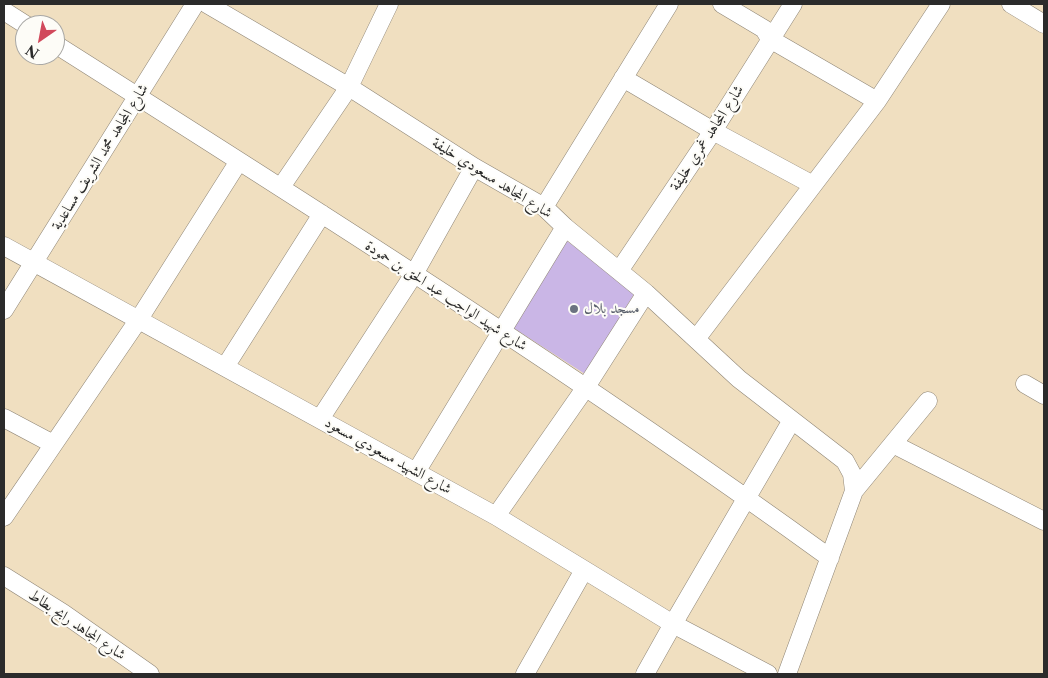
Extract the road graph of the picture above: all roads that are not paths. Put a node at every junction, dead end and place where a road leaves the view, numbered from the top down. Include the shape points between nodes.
1 (195, 4) edge
2 (207, 4) edge
3 (389, 4) edge
4 (669, 4) edge
5 (722, 4) edge
6 (793, 4) edge
7 (941, 4) edge
8 (1011, 4) edge
9 (1044, 24) edge
10 (770, 39) junction
11 (65, 50) edge
12 (623, 78) junction
13 (348, 87) junction
14 (138, 96) junction
15 (877, 100) junction
16 (713, 131) junction
17 (239, 161) junction
18 (474, 166) junction
19 (812, 185) junction
20 (281, 188) junction
21 (544, 207) junction
22 (322, 214) junction
23 (565, 227) junction
24 (4, 246) edge
25 (34, 263) junction
26 (618, 270) junction
27 (414, 274) junction
28 (646, 293) junction
29 (4, 310) edge
30 (139, 319) junction
31 (502, 332) junction
32 (696, 339) junction
33 (225, 366) junction
34 (1025, 384) dead end
35 (586, 387) junction
36 (1044, 395) edge
37 (928, 401) dead end
38 (4, 418) edge
39 (320, 419) junction
40 (792, 420) junction
41 (53, 444) junction
42 (893, 444) junction
43 (416, 472) junction
44 (854, 491) junction
45 (746, 497) junction
46 (496, 516) junction
47 (4, 517) edge
48 (1044, 521) edge
49 (830, 558) junction
50 (584, 570) junction
51 (4, 576) edge
52 (673, 624) junction
53 (150, 674) edge
54 (525, 674) edge
55 (645, 674) edge
56 (768, 674) edge
57 (787, 674) edge

1 - 14 street, شارع المجاهد محمد الشريف مساعدية
2 - 13 street, شارع المجاهد مسعودي خليفة
3 - 13 street
4 - 12 street
5 - 10 street via 764,29
6 - 10 street, شارع المجاهد غمري خليفة
7 - 15 street
8 - 9 street
10 - 15 street
10 - 16 street, شارع المجاهد غمري خليفة
11 - 14 street, شارع شهيد الواجب عبد الحق بن حمودة
12 - 16 street
12 - 21 street
13 - 18 street, شارع المجاهد مسعودي خليفة
13 - 20 street
14 - 17 street, شارع شهيد الواجب عبد الحق بن حمودة
14 - 25 street, شارع المجاهد محمد الشريف مساعدية
15 - 19 street
16 - 19 street
16 - 26 street, شارع المجاهد غمري خليفة
17 - 20 street, شارع شهيد الواجب عبد الحق بن حمودة
17 - 30 street
18 - 21 street, شارع المجاهد مسعودي خليفة
18 - 27 street
19 - 32 street
20 - 22 street, شارع شهيد الواجب عبد الحق بن حمودة
21 - 23 street, شارع المجاهد مسعودي خليفة
22 - 27 street, شارع شهيد الواجب عبد الحق بن حمودة
22 - 33 street
23 - 26 street, شارع المجاهد مسعودي خليفة
23 - 31 street
24 - 25 street, شارع الشهيد مسعودي مسعود
25 - 29 street, شارع المجاهد محمد الشريف مساعدية
25 - 30 street, شارع الشهيد مسعودي مسعود
26 - 28 street, شارع المجاهد مسعودي خليفة
27 - 31 street, شارع شهيد الواجب عبد الحق بن حمودة
27 - 39 street
28 - 32 street, شارع المجاهد مسعودي خليفة
28 - 35 street
30 - 33 street, شارع الشهيد مسعودي مسعود
30 - 41 street
31 - 35 street, شارع شهيد الواجب عبد الحق بن حمودة
31 - 43 street
32 - 40 street, شارع المجاهد مسعودي خليفة via 739,379
33 - 39 street, شارع الشهيد مسعودي مسعود
34 - 36 street
35 - 45 street, شارع شهيد الواجب عبد الحق بن حمودة
35 - 46 street
37 - 42 street
38 - 41 street
39 - 43 street, شارع الشهيد مسعودي مسعود
40 - 44 street, شارع المجاهد مسعودي خليفة via 845,461 852,474
40 - 45 street
41 - 47 street
42 - 44 street
42 - 48 street
43 - 46 street, شارع الشهيد مسعودي مسعود
44 - 49 street
45 - 49 street, شارع شهيد الواجب عبد الحق بن حمودة
45 - 52 street
46 - 50 street, شارع الشهيد مسعودي مسعود
49 - 57 street
50 - 52 street, شارع الشهيد مسعودي مسعود
50 - 54 street
51 - 53 street, شارع المجاهد رابح بطاط via 64,613
52 - 55 street
52 - 56 street, شارع الشهيد مسعودي مسعود

